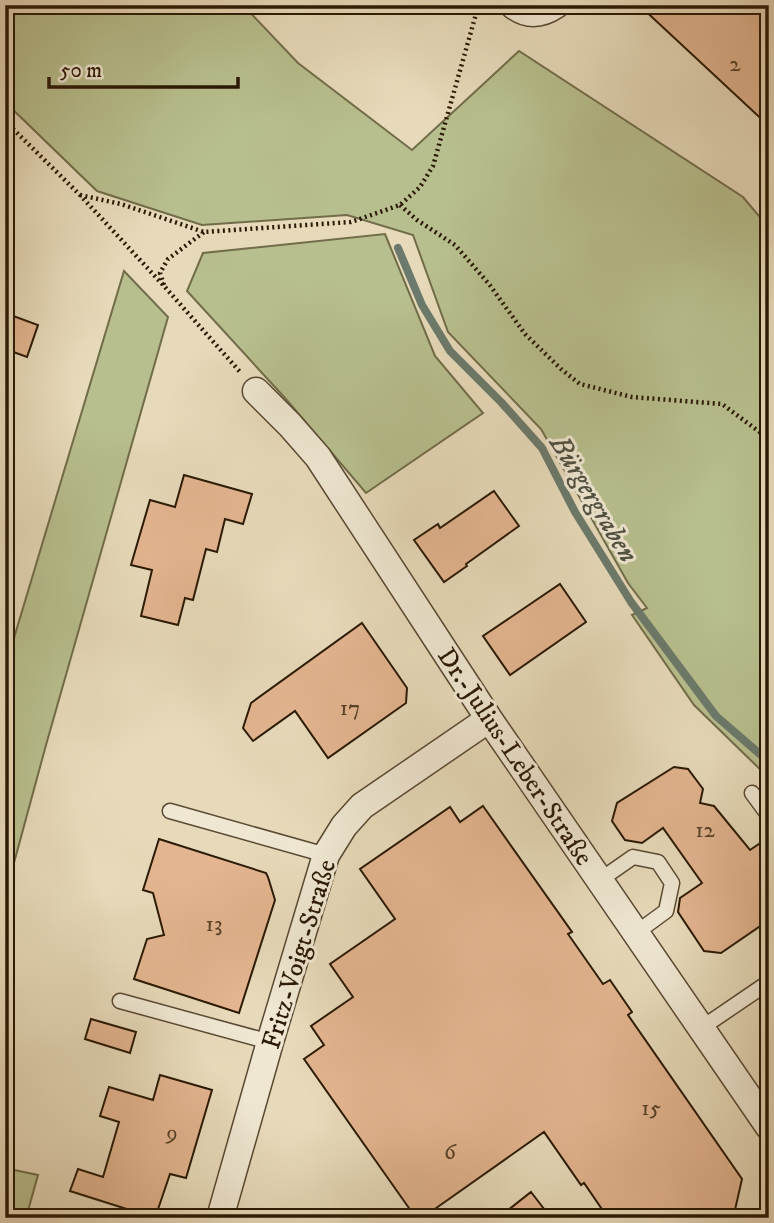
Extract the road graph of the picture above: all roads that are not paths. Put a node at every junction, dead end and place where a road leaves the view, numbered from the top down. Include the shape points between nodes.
1 (513, 5) edge
2 (561, 9) edge
3 (256, 391) road end
4 (489, 719) junction
5 (752, 793) dead end
6 (170, 811) dead end
7 (769, 816) edge
8 (326, 855) junction
9 (600, 880) junction
10 (636, 933) junction
11 (769, 982) edge
12 (120, 1001) dead end
13 (700, 1028) junction
14 (270, 1042) junction
15 (769, 1127) edge
16 (220, 1218) edge

1 - 2 street via 527,13
3 - 4 street, Dr.-Julius-Leber-Straße via 318,457
4 - 8 street, Fritz-Voigt-Straße via 362,806
4 - 9 street, Dr.-Julius-Leber-Straße
5 - 7 lane
6 - 8 lane
8 - 14 street, Fritz-Voigt-Straße
9 - 10 street, Dr.-Julius-Leber-Straße
9 - 10 lane via 633,857 657,862 672,883 666,911
10 - 13 street, Dr.-Julius-Leber-Straße
11 - 13 lane
12 - 14 lane
13 - 15 street, Dr.-Julius-Leber-Straße
14 - 16 street, Fritz-Voigt-Straße

